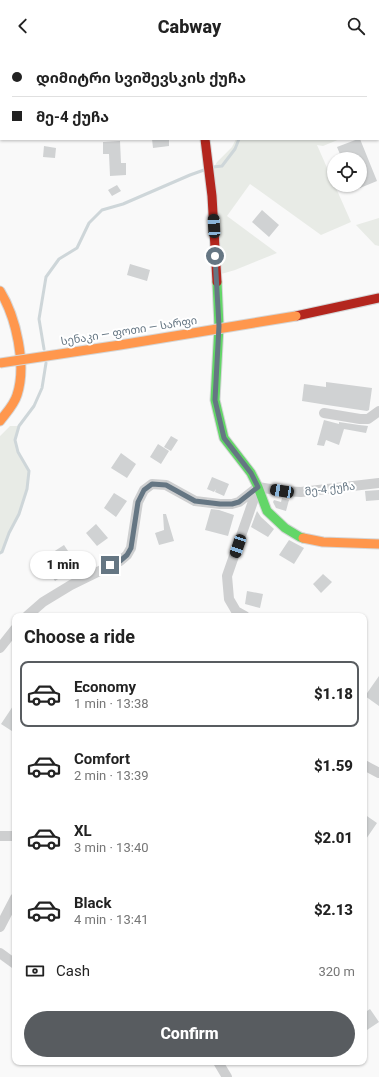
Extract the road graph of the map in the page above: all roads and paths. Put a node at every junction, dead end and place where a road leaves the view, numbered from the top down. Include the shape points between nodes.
1 (205, 140) edge
2 (0, 291) edge
3 (379, 298) edge
4 (0, 363) edge
5 (379, 411) edge
6 (324, 413) dead end
7 (0, 421) edge
8 (379, 483) edge
9 (258, 487) junction
10 (379, 544) edge
11 (30, 613) edge
12 (240, 613) edge
13 (12, 633) edge
14 (0, 648) edge
15 (367, 767) edge
16 (379, 773) edge
17 (0, 836) edge
18 (12, 836) edge
19 (12, 904) edge
20 (0, 927) edge
21 (0, 953) edge
22 (12, 962) edge
23 (220, 1065) edge
24 (227, 1077) edge

1 - 9 main road via 219,326 215,400 224,438 251,473
2 - 7 main road via 16,326 21,376 17,396
3 - 4 main road, სენაკი — ფოთი — სარფი, bridge via 296,316
5 - 6 street via 368,419
8 - 9 street, მე-4 ქუჩა via 301,492
9 - 10 main road via 267,511 285,528 300,537 323,542
9 - 11 street via 239,502 220,504 195,501 166,485 152,484 144,490 138,502 131,548 127,555 71,585
9 - 12 street via 227,576 229,598
13 - 14 street
15 - 16 street
17 - 18 street
19 - 20 street
21 - 22 street
23 - 24 street

